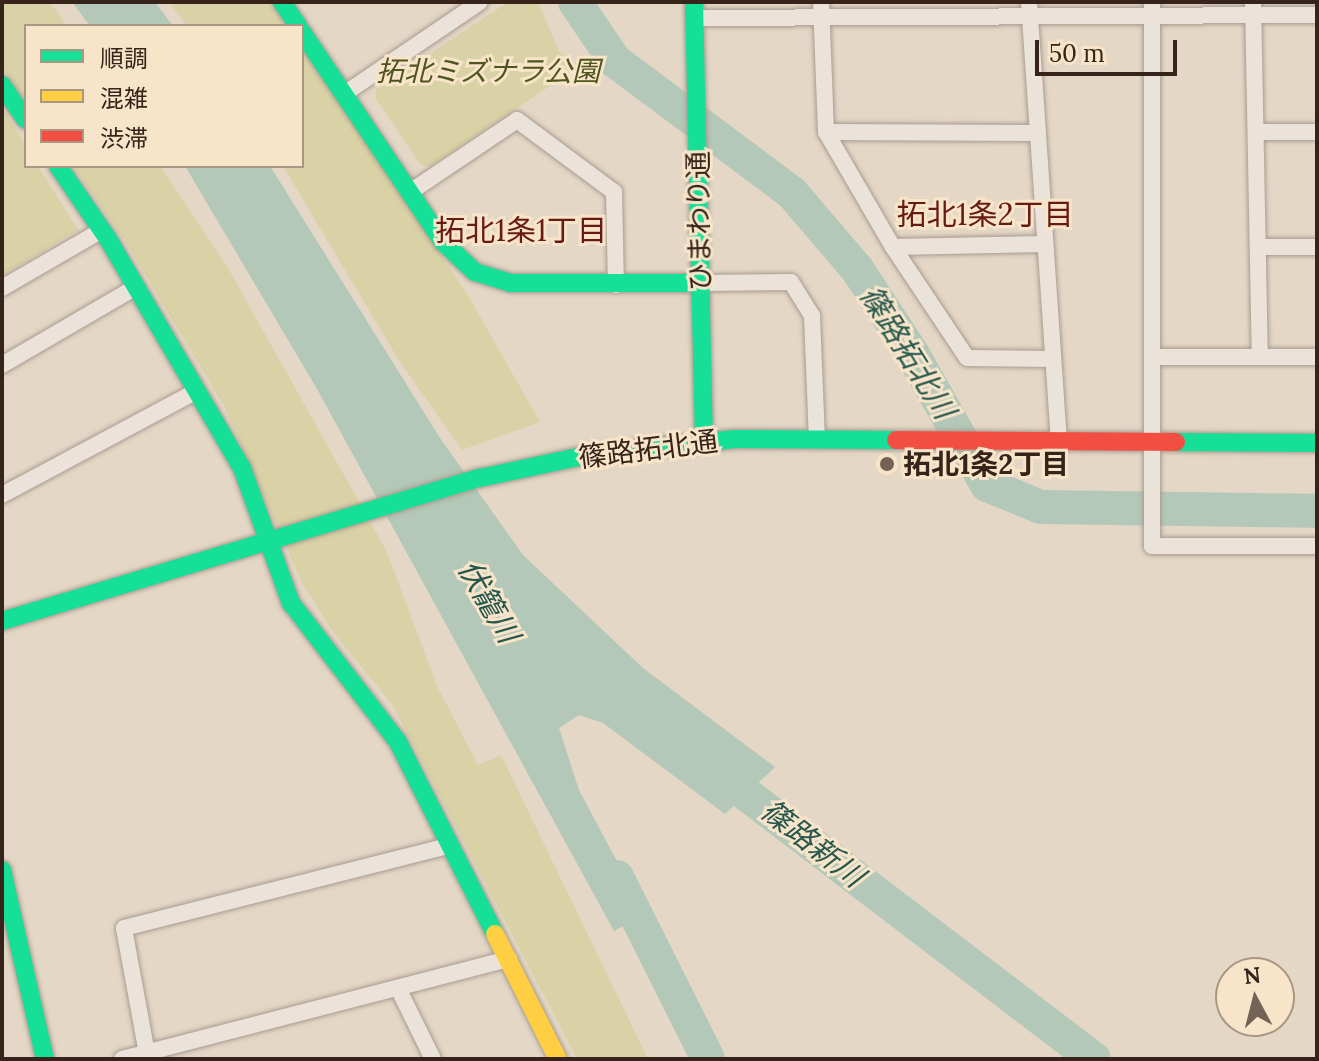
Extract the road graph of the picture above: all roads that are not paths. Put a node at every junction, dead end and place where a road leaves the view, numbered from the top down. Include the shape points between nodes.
1 (282, 2) edge
2 (480, 2) edge
3 (1253, 8) edge
4 (1029, 9) edge
5 (1152, 9) edge
6 (694, 10) edge
7 (821, 10) edge
8 (1317, 15) edge
9 (297, 24) edge
10 (304, 35) edge
11 (2, 85) edge
12 (344, 94) junction
13 (24, 117) edge
14 (826, 132) junction
15 (1258, 132) junction
16 (1317, 132) edge
17 (1038, 133) junction
18 (59, 168) edge
19 (410, 192) junction
20 (102, 230) junction
21 (1045, 244) junction
22 (893, 247) junction
23 (1260, 247) junction
24 (1317, 247) edge
25 (700, 283) junction
26 (616, 285) junction
27 (136, 287) junction
28 (2, 288) edge
29 (1153, 357) junction
30 (1260, 357) junction
31 (1317, 357) edge
32 (1053, 359) junction
33 (2, 365) edge
34 (197, 391) junction
35 (817, 439) junction
36 (704, 440) junction
37 (1059, 442) junction
38 (1153, 442) junction
39 (1317, 443) edge
40 (2, 495) edge
41 (271, 542) junction
42 (1317, 546) edge
43 (2, 621) edge
44 (451, 845) junction
45 (2, 870) edge
46 (509, 959) junction
47 (398, 988) junction
48 (148, 1056) edge
49 (45, 1059) edge
50 (122, 1059) edge
51 (433, 1059) edge
52 (558, 1059) edge

1 - 9 street
2 - 12 street
3 - 5 street
3 - 8 street
3 - 15 street
4 - 5 street
4 - 7 street
4 - 17 street
5 - 29 street
6 - 7 street
6 - 25 street, ひまわり通
7 - 14 street
10 - 12 street
11 - 13 street
12 - 19 street
14 - 17 street
14 - 22 street
15 - 16 street
15 - 23 street
17 - 21 street
18 - 20 street
19 - 26 street via 443,242 475,272 510,283
19 - 26 street via 517,120 614,192
20 - 27 street
20 - 28 street
21 - 22 street
21 - 32 street
22 - 32 street via 967,358
23 - 24 street
23 - 30 street
25 - 26 street
25 - 35 street via 791,282 812,316
25 - 36 street, ひまわり通
27 - 33 street
27 - 34 street
29 - 30 street
29 - 38 street
30 - 31 street
32 - 37 street
34 - 40 street
34 - 41 street via 242,468
35 - 36 street, 篠路拓北通
35 - 37 street, 篠路拓北通
36 - 41 street, 篠路拓北通 via 534,466
37 - 38 street, 篠路拓北通
38 - 39 street, 篠路拓北通
38 - 42 street via 1152,546
41 - 43 street, 篠路拓北通
41 - 44 street via 291,603 398,742
44 - 46 street
44 - 48 street via 124,928
45 - 49 street
46 - 47 street
46 - 52 street
47 - 48 street
47 - 51 street
48 - 50 street

